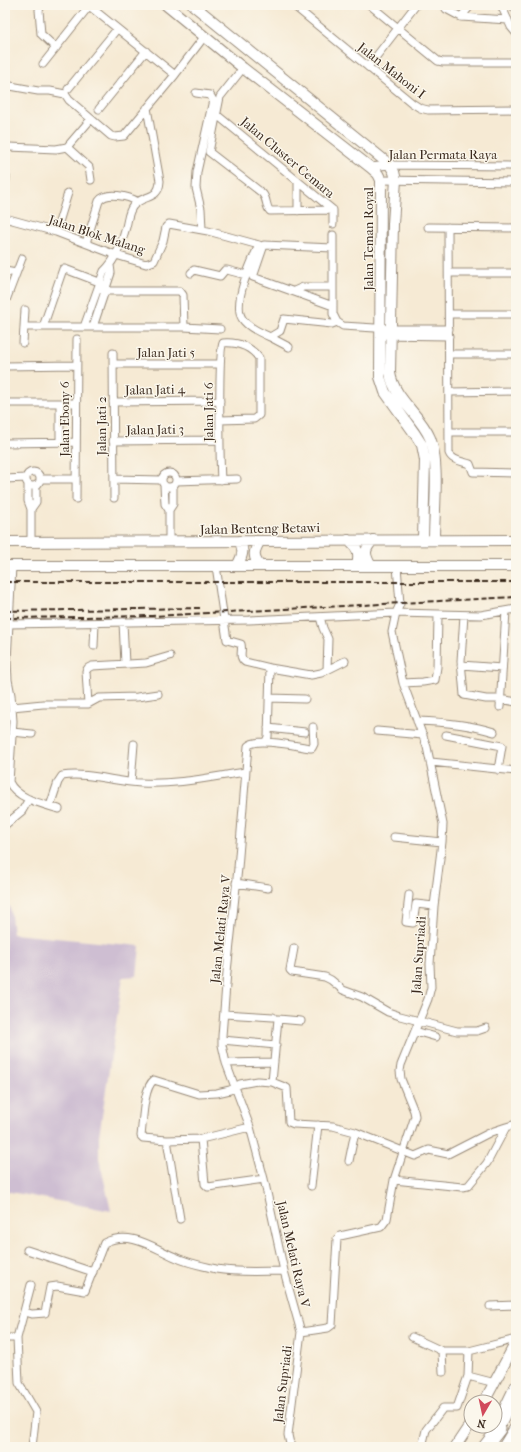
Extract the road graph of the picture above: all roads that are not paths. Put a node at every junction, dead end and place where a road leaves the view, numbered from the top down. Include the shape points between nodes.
1 (42, 5) edge
2 (166, 5) edge
3 (193, 5) edge
4 (293, 5) edge
5 (370, 5) edge
6 (416, 5) edge
7 (471, 5) edge
8 (501, 5) edge
9 (88, 6) edge
10 (446, 9) dead end
11 (461, 17) junction
12 (508, 20) junction
13 (398, 28) junction
14 (117, 29) junction
15 (516, 33) edge
16 (204, 36) junction
17 (56, 48) junction
18 (146, 52) junction
19 (516, 62) edge
20 (43, 64) dead end
21 (368, 67) junction
22 (243, 68) junction
23 (175, 74) junction
24 (268, 77) junction
25 (5, 85) edge
26 (68, 89) dead end
27 (196, 93) dead end
28 (148, 108) junction
29 (99, 109) dead end
30 (516, 109) edge
31 (217, 115) junction
32 (91, 119) junction
33 (9, 147) dead end
34 (66, 147) junction
35 (390, 164) junction
36 (516, 166) edge
37 (370, 167) junction
38 (5, 174) edge
39 (91, 180) dead end
40 (381, 180) junction
41 (396, 180) junction
42 (298, 182) junction
43 (516, 182) edge
44 (5, 189) edge
45 (68, 192) dead end
46 (138, 202) junction
47 (333, 210) junction
48 (298, 211) junction
49 (5, 218) edge
50 (333, 224) dead end
51 (428, 227) dead end
52 (448, 227) junction
53 (516, 228) edge
54 (202, 230) junction
55 (56, 232) junction
56 (333, 235) dead end
57 (86, 243) junction
58 (333, 248) junction
59 (116, 255) junction
60 (22, 258) dead end
61 (5, 271) edge
62 (16, 273) junction
63 (191, 273) dead end
64 (449, 273) junction
65 (516, 273) edge
66 (246, 275) junction
67 (103, 287) junction
68 (333, 287) junction
69 (294, 291) junction
70 (5, 303) edge
71 (333, 306) junction
72 (25, 310) dead end
73 (449, 314) junction
74 (516, 314) edge
75 (338, 322) junction
76 (24, 327) junction
77 (43, 327) junction
78 (84, 327) junction
79 (93, 327) junction
80 (184, 327) junction
81 (220, 329) dead end
82 (380, 332) junction
83 (391, 332) junction
84 (449, 332) junction
85 (270, 337) junction
86 (77, 340) dead end
87 (23, 343) dead end
88 (289, 346) dead end
89 (113, 353) dead end
90 (449, 354) junction
91 (516, 354) edge
92 (113, 364) junction
93 (220, 364) junction
94 (76, 365) junction
95 (5, 366) edge
96 (379, 372) junction
97 (390, 372) junction
98 (516, 391) edge
99 (449, 392) junction
100 (220, 401) junction
101 (113, 402) junction
102 (5, 403) edge
103 (60, 403) junction
104 (76, 403) junction
105 (220, 420) junction
106 (450, 432) junction
107 (516, 432) edge
108 (220, 440) junction
109 (113, 441) junction
110 (60, 442) junction
111 (76, 442) junction
112 (5, 443) edge
113 (516, 472) edge
114 (5, 478) edge
115 (76, 479) junction
116 (114, 479) junction
117 (237, 479) dead end
118 (220, 480) junction
119 (27, 481) junction
120 (38, 482) junction
121 (163, 483) junction
122 (175, 484) junction
123 (114, 498) dead end
124 (76, 499) dead end
125 (32, 509) junction
126 (169, 510) junction
127 (424, 510) junction
128 (434, 510) junction
129 (423, 539) junction
130 (434, 539) junction
131 (348, 540) junction
132 (373, 540) junction
133 (516, 540) edge
134 (239, 541) junction
135 (260, 541) junction
136 (5, 542) edge
137 (31, 542) junction
138 (169, 542) junction
139 (8, 566) edge
140 (216, 566) junction
141 (237, 566) junction
142 (260, 566) junction
143 (357, 566) junction
144 (371, 566) junction
145 (397, 566) junction
146 (516, 566) edge
147 (516, 609) edge
148 (506, 610) junction
149 (396, 613) junction
150 (438, 614) junction
151 (464, 615) junction
152 (320, 617) junction
153 (224, 620) junction
154 (123, 622) junction
155 (95, 623) junction
156 (10, 624) junction
157 (94, 646) dead end
158 (170, 656) dead end
159 (345, 661) dead end
160 (125, 664) junction
161 (461, 666) junction
162 (270, 668) junction
163 (502, 668) junction
164 (327, 670) junction
165 (403, 683) junction
166 (158, 694) dead end
167 (269, 698) junction
168 (305, 698) dead end
169 (501, 699) junction
170 (516, 702) edge
171 (88, 704) junction
172 (12, 707) junction
173 (500, 707) dead end
174 (417, 722) junction
175 (314, 727) dead end
176 (268, 728) junction
177 (377, 731) dead end
178 (12, 732) junction
179 (305, 732) dead end
180 (494, 732) dead end
181 (32, 734) dead end
182 (423, 735) junction
183 (446, 735) dead end
184 (266, 741) junction
185 (134, 744) dead end
186 (431, 762) junction
187 (516, 769) edge
188 (498, 770) junction
189 (245, 772) junction
190 (131, 782) junction
191 (29, 799) junction
192 (50, 806) junction
193 (59, 809) dead end
194 (5, 825) edge
195 (394, 837) dead end
196 (442, 842) junction
197 (236, 883) junction
198 (268, 888) dead end
199 (409, 895) dead end
200 (434, 906) junction
201 (294, 948) dead end
202 (224, 1014) junction
203 (273, 1017) dead end
204 (301, 1020) dead end
205 (419, 1021) junction
206 (486, 1028) dead end
207 (415, 1031) junction
208 (436, 1037) dead end
209 (222, 1040) junction
210 (276, 1045) junction
211 (274, 1062) junction
212 (226, 1063) junction
213 (272, 1082) junction
214 (236, 1087) junction
215 (516, 1124) edge
216 (318, 1125) junction
217 (250, 1127) junction
218 (506, 1127) junction
219 (356, 1132) junction
220 (201, 1139) junction
221 (168, 1140) junction
222 (402, 1151) junction
223 (349, 1161) dead end
224 (264, 1179) junction
225 (394, 1180) junction
226 (311, 1186) dead end
227 (180, 1219) dead end
228 (27, 1250) dead end
229 (284, 1271) junction
230 (93, 1272) junction
231 (31, 1285) dead end
232 (516, 1305) edge
233 (490, 1306) dead end
234 (25, 1312) junction
235 (301, 1332) junction
236 (412, 1337) dead end
237 (5, 1338) edge
238 (17, 1338) junction
239 (516, 1341) edge
240 (442, 1351) junction
241 (469, 1351) junction
242 (443, 1372) dead end
243 (468, 1376) junction
244 (495, 1383) junction
245 (516, 1388) edge
246 (489, 1394) edge
247 (516, 1404) edge
248 (516, 1429) edge
249 (464, 1434) edge
250 (516, 1434) edge
251 (494, 1436) junction
252 (32, 1447) edge
253 (294, 1447) edge
254 (422, 1447) edge
255 (455, 1447) edge
256 (485, 1447) edge
257 (506, 1447) edge

1 - 17 street via 39,12 41,34
2 - 16 street, Jalan Teman Royal
3 - 24 street, Jalan Teman Royal
4 - 21 street, Jalan Mahoni I
5 - 13 street
6 - 13 street
7 - 11 street
8 - 12 street
9 - 14 street
9 - 17 street
10 - 11 street
11 - 12 street
12 - 15 street
13 - 19 street via 443,62
13 - 21 street
14 - 18 street
14 - 26 street
16 - 22 street, Jalan Teman Royal
16 - 23 street
17 - 20 street
18 - 23 street
18 - 29 street
21 - 30 street, Jalan Mahoni I via 420,108
22 - 24 street, Jalan Teman Royal
22 - 31 street via 220,97
23 - 28 street
24 - 35 street, Jalan Teman Royal
24 - 37 street, Jalan Teman Royal
25 - 32 street via 65,94
27 - 54 street via 210,95 213,100 197,172 196,188
28 - 32 street via 124,136 111,136
28 - 46 street via 160,186 157,193
31 - 42 street, Jalan Cluster Cemara
31 - 48 street via 209,152 262,193 271,211
32 - 34 street
33 - 34 street
34 - 39 street via 90,167
35 - 36 street, Jalan Permata Raya
35 - 37 street, Jalan Permata Raya
35 - 41 street, Jalan Teman Royal
37 - 40 street, Jalan Teman Royal
38 - 44 street
40 - 41 street
40 - 82 street, Jalan Teman Royal
41 - 43 street
41 - 83 street, Jalan Teman Royal
42 - 47 street, Jalan Cluster Cemara
42 - 48 street
45 - 55 street
46 - 57 street via 116,196 101,198
46 - 59 street via 130,211 123,241
47 - 48 street
47 - 50 street, Jalan Cluster Cemara
49 - 55 street, Jalan Blok Malang
51 - 52 street
52 - 53 street
52 - 64 street
54 - 59 street, Jalan Blok Malang via 168,224 158,254 154,261 146,264
54 - 66 street, Jalan Blok Malang via 259,245
55 - 57 street, Jalan Blok Malang
56 - 58 street
57 - 59 street, Jalan Blok Malang
58 - 68 street
58 - 69 street via 264,245 252,277
59 - 67 street via 104,271
60 - 62 street
61 - 62 street
62 - 70 street
63 - 66 street via 194,270 220,276 227,270
64 - 65 street
64 - 73 street
66 - 85 street, Jalan Blok Malang via 240,295 241,317
67 - 77 street via 63,269
67 - 78 street
67 - 79 street
67 - 80 street via 180,291 183,295
68 - 69 street via 302,287
68 - 71 street
69 - 71 street
71 - 75 street via 333,314
72 - 76 street
73 - 74 street
73 - 84 street
75 - 82 street via 343,326
75 - 85 street via 332,324 284,319 280,331
76 - 77 street
76 - 87 street
77 - 78 street
78 - 79 street
79 - 80 street
80 - 81 street
82 - 83 street
82 - 96 street, Jalan Teman Royal
83 - 84 street
83 - 97 street, Jalan Teman Royal
84 - 90 street
85 - 88 street, Jalan Blok Malang
86 - 94 street, Jalan Ebony 6
89 - 92 street, Jalan Jati 2
90 - 91 street
90 - 99 street
92 - 93 street, Jalan Jati 5
92 - 101 street, Jalan Jati 2
93 - 100 street, Jalan Jati 6
93 - 105 street, Jalan Jati 6 via 221,344 225,343 242,344 259,358 260,407 259,415 254,419
94 - 95 street
94 - 104 street, Jalan Ebony 6
96 - 97 street
96 - 127 street, Jalan Teman Royal via 384,392 422,445 425,460
97 - 128 street, Jalan Teman Royal via 394,388 432,444 435,464
98 - 99 street
99 - 106 street
100 - 101 street, Jalan Jati 4
100 - 105 street, Jalan Jati 6
101 - 109 street, Jalan Jati 2
102 - 103 street
103 - 104 street
103 - 110 street
104 - 111 street, Jalan Ebony 6
105 - 108 street, Jalan Jati 6
106 - 107 street
106 - 113 street via 450,457 470,464 473,472
108 - 109 street, Jalan Jati 3
108 - 118 street, Jalan Jati 6
109 - 116 street, Jalan Jati 2
110 - 111 street
110 - 112 street
111 - 115 street, Jalan Ebony 6
114 - 119 street
115 - 120 street
115 - 124 street, Jalan Ebony 6
116 - 121 street
116 - 123 street, Jalan Jati 2
117 - 118 street
118 - 122 street
119 - 120 street via 30,485
119 - 120 street via 29,472 33,472 39,475
119 - 125 street via 28,501
120 - 125 street via 36,502
121 - 122 street via 170,487
121 - 122 street via 166,474 170,473 176,477
121 - 126 street via 165,504
122 - 126 street via 173,504
125 - 137 street
126 - 138 street
127 - 128 street
127 - 129 street, Jalan Teman Royal
128 - 130 street, Jalan Teman Royal
129 - 130 street, Jalan Benteng Betawi
129 - 132 street, Jalan Benteng Betawi
130 - 133 street, Jalan Benteng Betawi
131 - 132 street, Jalan Benteng Betawi
131 - 135 street, Jalan Benteng Betawi
131 - 143 street via 358,550
132 - 144 street via 365,552
134 - 135 street, Jalan Benteng Betawi
134 - 138 street, Jalan Benteng Betawi
134 - 141 street via 243,550
135 - 142 street via 254,556
136 - 137 street, Jalan Benteng Betawi
137 - 138 street, Jalan Benteng Betawi
139 - 140 street
139 - 156 street
140 - 141 street
140 - 153 street
141 - 142 street
142 - 143 street
143 - 144 street
144 - 145 street
145 - 146 street
145 - 149 street, Jalan Supriadi via 400,604
147 - 148 street
148 - 151 street via 481,615
148 - 163 street
149 - 150 street
149 - 152 street
149 - 165 street, Jalan Supriadi via 392,632
150 - 151 street
150 - 165 street via 435,680
151 - 161 street
152 - 153 street
152 - 164 street via 328,639
153 - 154 street
153 - 162 street via 227,640 242,646 242,660
154 - 155 street
154 - 160 street
155 - 156 street
155 - 157 street
156 - 172 street via 8,680
158 - 160 street via 151,662
159 - 164 street
160 - 171 street via 88,668
161 - 163 street
161 - 169 street via 464,695
162 - 164 street via 310,675
162 - 167 street
163 - 169 street
165 - 174 street, Jalan Supriadi
166 - 171 street via 99,698
167 - 168 street
167 - 176 street
169 - 170 street
169 - 173 street
171 - 172 street
172 - 178 street
174 - 180 street via 458,724
174 - 182 street, Jalan Supriadi
175 - 184 street via 312,748
176 - 179 street
176 - 184 street
177 - 182 street
178 - 181 street
178 - 191 street via 9,782 13,789
182 - 186 street, Jalan Supriadi
183 - 188 street via 502,746
184 - 189 street, Jalan Melati Raya V via 250,743
185 - 190 street
186 - 188 street
186 - 196 street, Jalan Supriadi via 443,824
187 - 188 street
189 - 190 street via 166,783
189 - 197 street, Jalan Melati Raya V
190 - 192 street via 62,776
191 - 192 street
191 - 194 street via 22,811
192 - 193 street
195 - 196 street
196 - 200 street, Jalan Supriadi
197 - 198 street
197 - 202 street, Jalan Melati Raya V
199 - 200 street via 406,922 413,923 416,904
200 - 205 street, Jalan Supriadi via 431,987
201 - 205 street via 290,970 292,972 326,977 343,990 362,997 388,1012
202 - 203 street
202 - 209 street, Jalan Melati Raya V
204 - 210 street via 278,1018
205 - 206 street via 457,1031 477,1031
205 - 207 street, Jalan Supriadi
207 - 208 street
207 - 222 street, Jalan Supriadi via 400,1071 415,1116
209 - 210 street
209 - 212 street, Jalan Melati Raya V
210 - 211 street
211 - 212 street
211 - 213 street
212 - 214 street, Jalan Melati Raya V
213 - 214 street via 249,1082
213 - 216 street via 287,1088 289,1122
214 - 217 street, Jalan Melati Raya V
214 - 221 street via 217,1093 199,1094 154,1080 147,1091 141,1136
215 - 218 street
216 - 219 street
216 - 226 street
217 - 220 street
217 - 224 street, Jalan Melati Raya V
218 - 222 street via 448,1154 429,1150 415,1156
218 - 225 street via 487,1163 468,1186
219 - 222 street
219 - 223 street
220 - 221 street
220 - 224 street via 205,1184 208,1187
221 - 227 street
222 - 225 street, Jalan Supriadi
224 - 229 street, Jalan Melati Raya V
225 - 235 street, Jalan Supriadi via 386,1219 381,1227 340,1236 337,1239 332,1325 328,1328
228 - 230 street
229 - 230 street via 238,1272 216,1269 176,1258 148,1244 126,1238 112,1239 104,1243
229 - 235 street, Jalan Melati Raya V
230 - 234 street via 85,1291 50,1287 45,1314
231 - 234 street
232 - 233 street
234 - 238 street
235 - 253 street, Jalan Supriadi via 288,1435 290,1444
236 - 240 street
237 - 238 street
238 - 252 street via 19,1383 36,1412
239 - 241 street
239 - 244 street
240 - 241 street
240 - 242 street
241 - 243 street
243 - 244 street
243 - 254 street via 457,1408 443,1408 426,1430
244 - 246 street
245 - 251 highway
247 - 251 highway
248 - 257 highway
249 - 255 street
250 - 257 highway
251 - 256 highway

